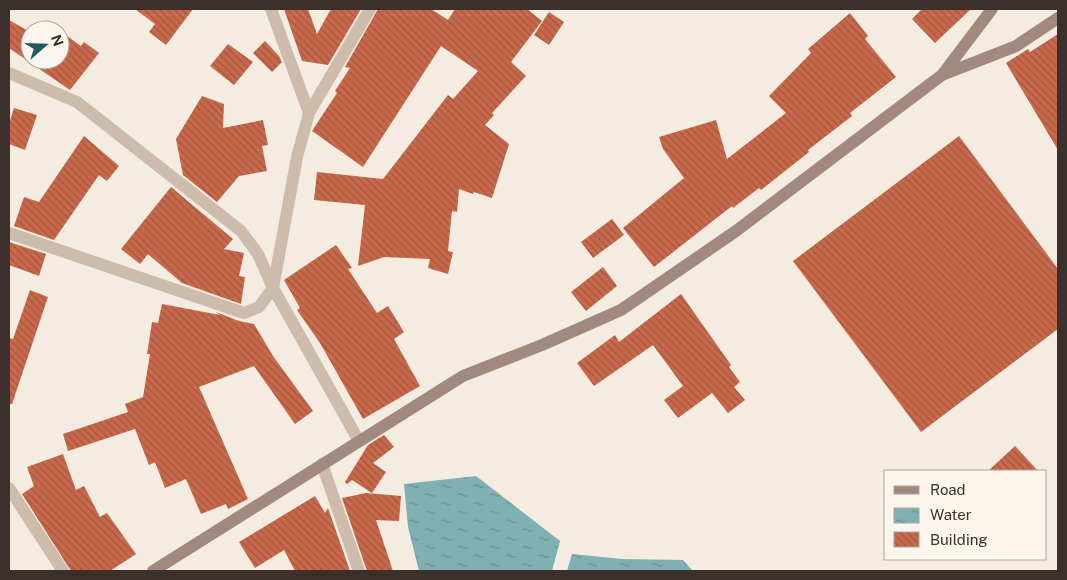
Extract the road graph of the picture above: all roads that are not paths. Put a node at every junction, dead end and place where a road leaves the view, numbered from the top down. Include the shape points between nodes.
1 (271, 9) edge
2 (370, 9) edge
3 (992, 9) edge
4 (1058, 18) edge
5 (9, 73) edge
6 (942, 75) junction
7 (309, 113) junction
8 (9, 233) edge
9 (273, 288) junction
10 (359, 441) junction
11 (322, 464) junction
12 (9, 488) edge
13 (63, 571) edge
14 (153, 571) edge
15 (359, 571) edge

1 - 7 street
2 - 7 street
3 - 6 main road
4 - 6 main road via 1016,46
5 - 9 street via 77,102 242,231 258,254
6 - 10 main road via 736,231 620,310 463,376
7 - 9 street via 297,157
8 - 9 street via 244,313 259,307
9 - 10 street
10 - 11 main road
11 - 14 main road
11 - 15 street
12 - 13 street

